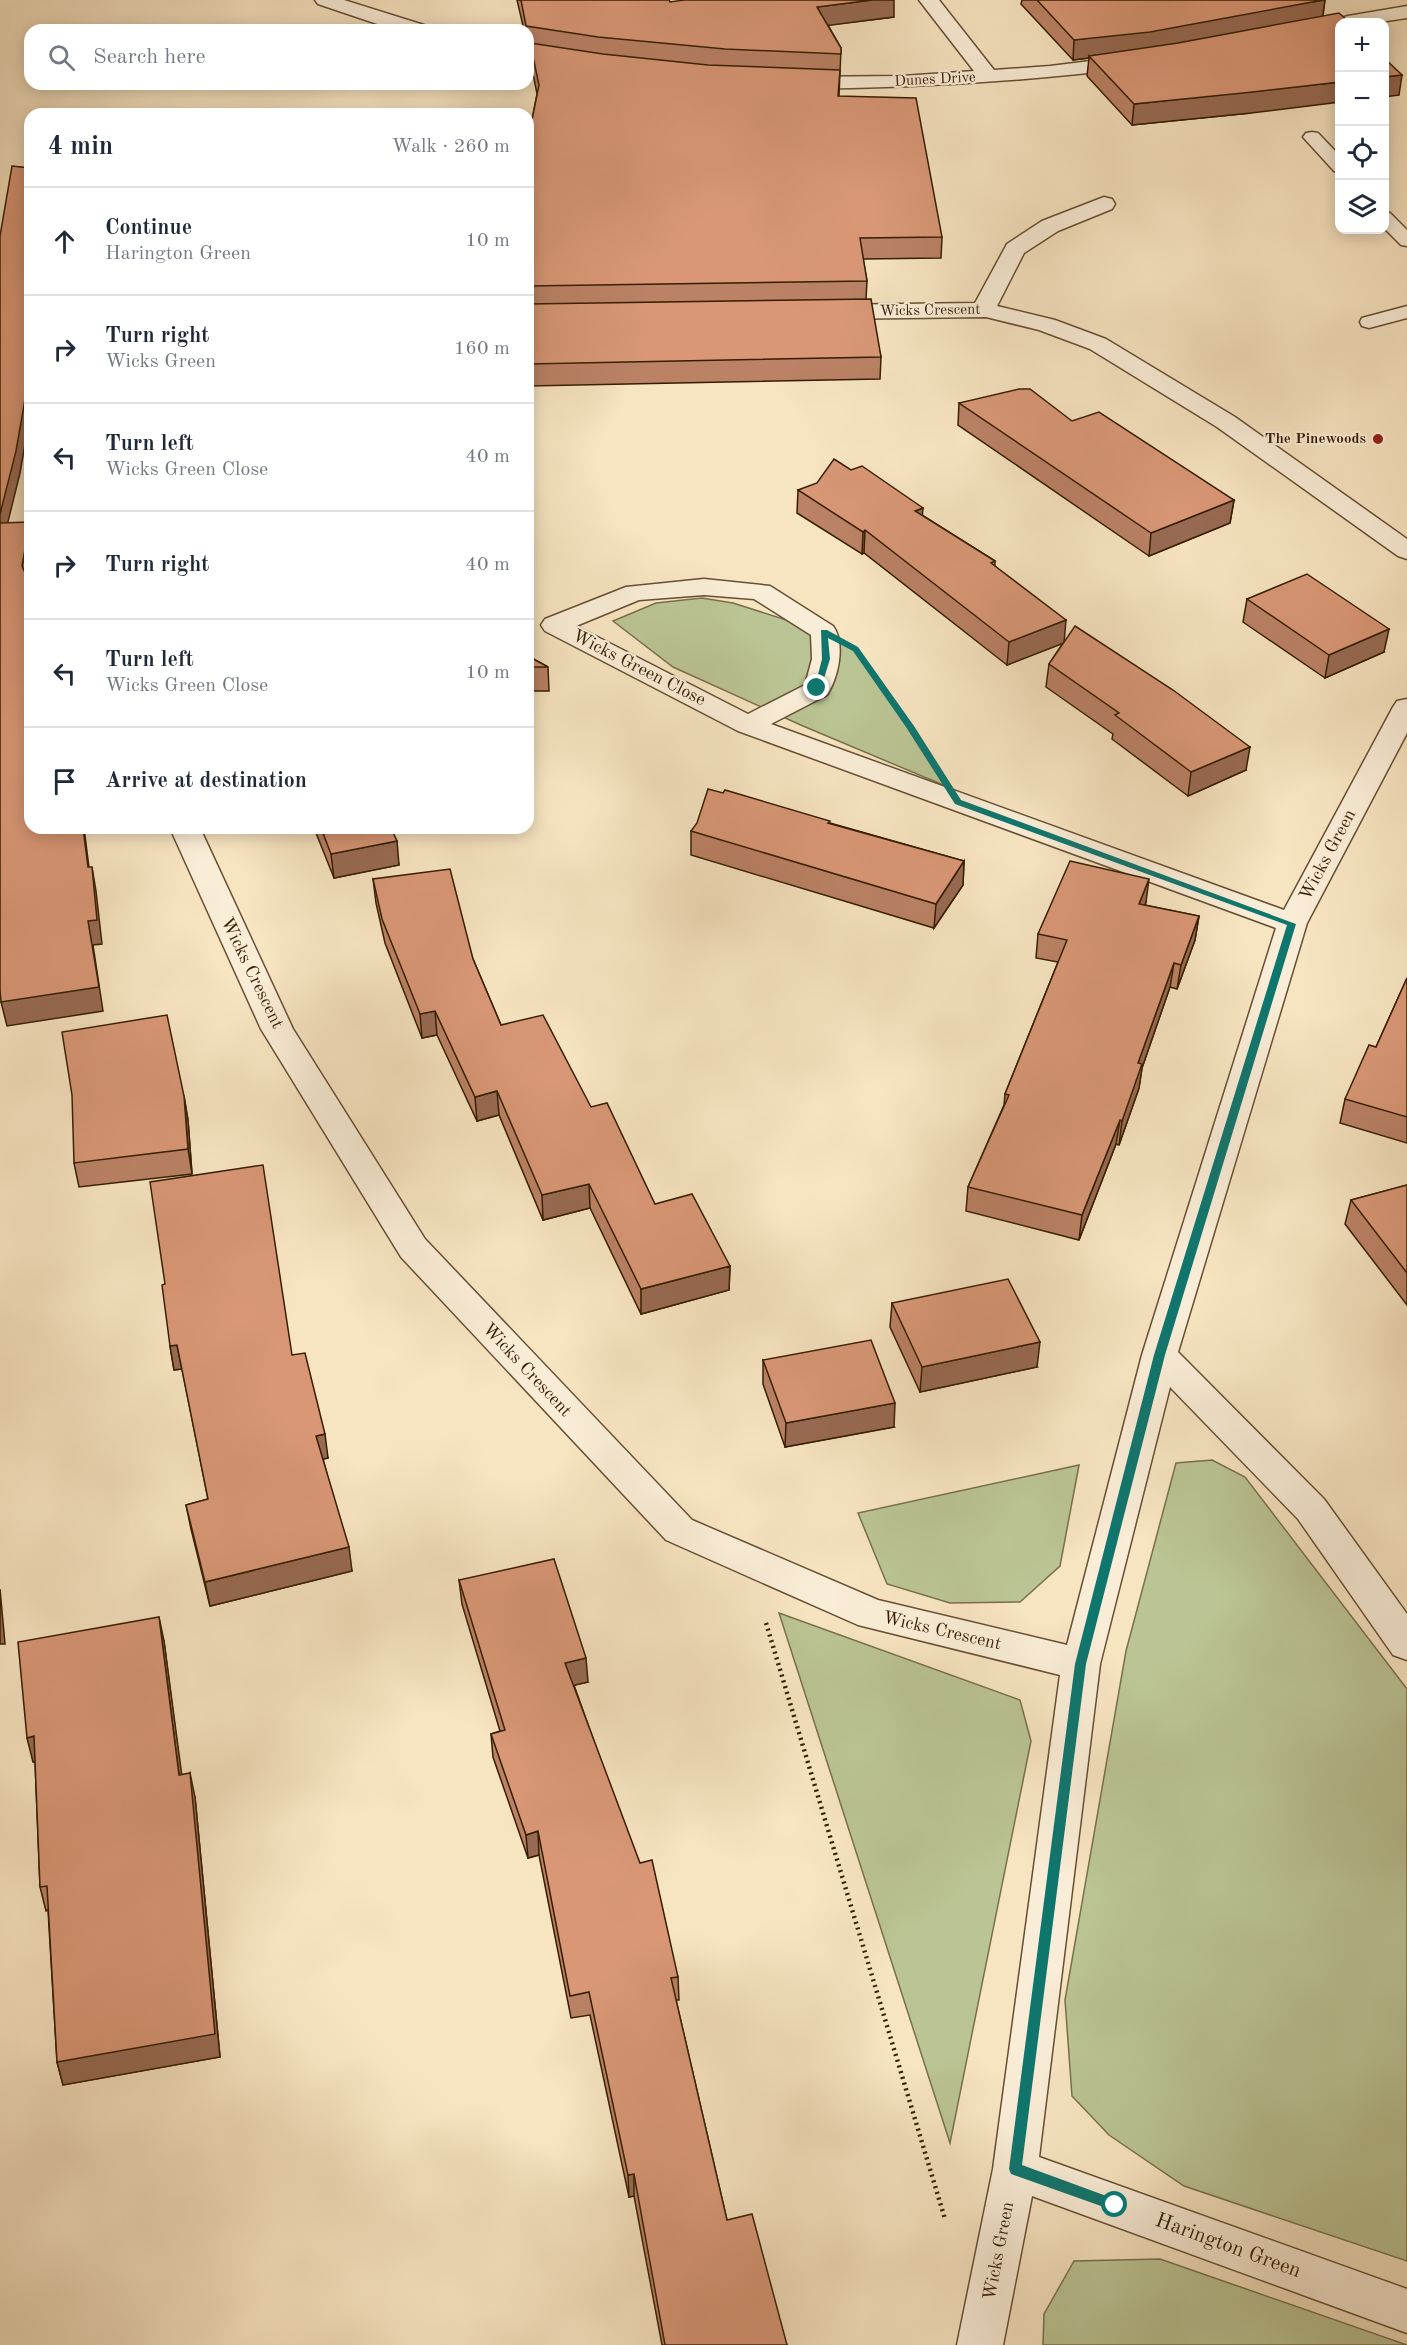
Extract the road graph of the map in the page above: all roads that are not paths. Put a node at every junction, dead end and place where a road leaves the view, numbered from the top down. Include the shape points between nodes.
1 (325, 0) edge
2 (929, 0) edge
3 (1407, 12) edge
4 (1372, 18) edge
5 (395, 24) edge
6 (1145, 60) edge
7 (988, 76) junction
8 (776, 82) edge
9 (1312, 137) dead end
10 (1335, 162) edge
11 (1104, 204) dead end
12 (1389, 222) edge
13 (1407, 241) edge
14 (983, 310) junction
15 (1407, 312) edge
16 (804, 313) edge
17 (1370, 322) dead end
18 (1407, 551) edge
19 (1407, 707) edge
20 (748, 725) junction
21 (188, 834) edge
22 (1292, 924) junction
23 (1160, 1355) junction
24 (1407, 1644) edge
25 (1081, 1664) junction
26 (1015, 2169) junction
27 (1407, 2311) edge
28 (980, 2345) edge

1 - 5 street
2 - 7 street
3 - 4 street
6 - 7 street, Dunes Drive
7 - 8 street, Dunes Drive via 842,84
9 - 10 lane
11 - 14 street via 1050,226 1015,249
12 - 13 lane
14 - 16 street, Wicks Crescent
14 - 18 street, Wicks Crescent via 1047,325 1098,344 1226,422
15 - 17 lane
19 - 22 street, Wicks Green
20 - 20 street, Wicks Green Close via 554,625 635,593 704,587 761,592 824,632 826,659 817,688
20 - 22 street, Wicks Green Close
21 - 25 street, Wicks Crescent via 277,1029 413,1248 679,1530 871,1614
22 - 23 street, Wicks Green
23 - 24 street via 1311,1509
23 - 25 street, Wicks Green
25 - 26 street, Wicks Green
26 - 27 street, Harington Green
26 - 28 street, Wicks Green

